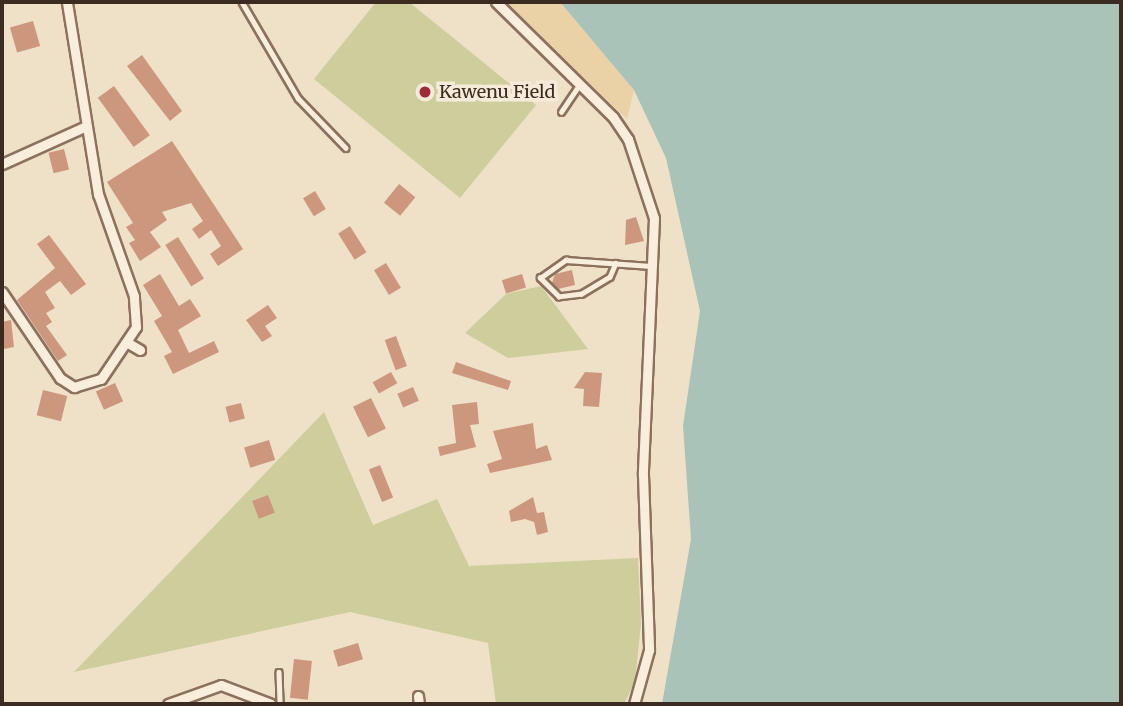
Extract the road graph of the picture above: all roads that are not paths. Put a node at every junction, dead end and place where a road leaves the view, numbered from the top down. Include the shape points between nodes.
1 (67, 2) edge
2 (242, 2) edge
3 (496, 2) edge
4 (582, 82) junction
5 (561, 112) dead end
6 (86, 126) junction
7 (346, 148) dead end
8 (2, 164) edge
9 (616, 263) junction
10 (656, 266) junction
11 (2, 292) edge
12 (128, 343) junction
13 (140, 350) dead end
14 (279, 672) dead end
15 (168, 704) edge
16 (271, 704) edge
17 (280, 704) edge
18 (634, 704) edge

1 - 6 street
2 - 7 lane via 298,98
3 - 4 street
4 - 5 lane
4 - 10 street via 628,139 654,218
6 - 8 street
6 - 12 street via 98,194 136,308
9 - 9 lane via 566,260 540,278 559,297 582,295 610,276
9 - 10 lane
10 - 18 street via 643,475 649,650
11 - 12 street via 60,378 74,387 101,379
12 - 13 street
14 - 17 lane
15 - 16 street via 221,685

